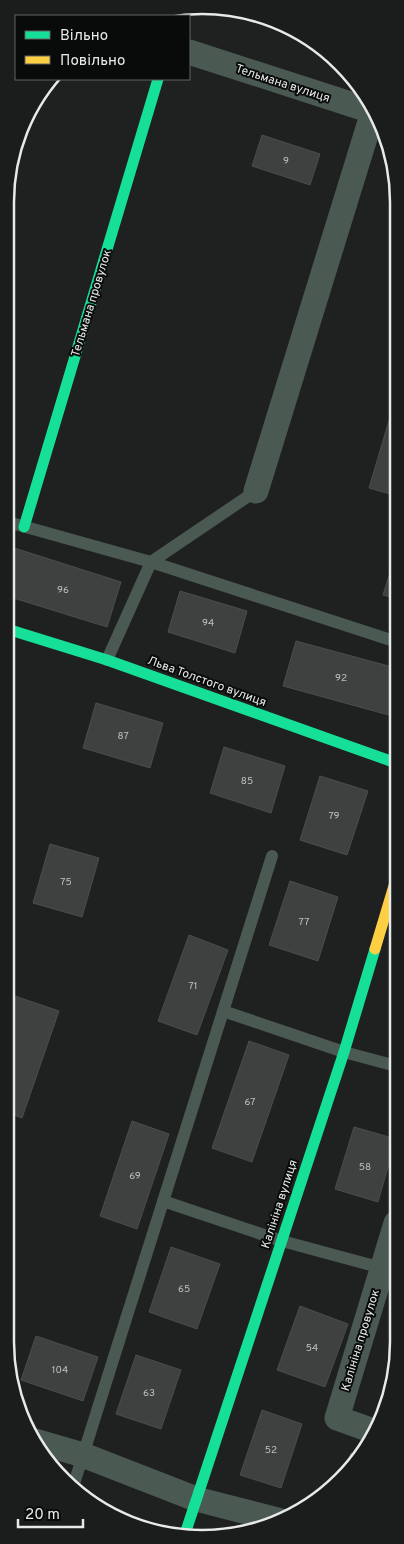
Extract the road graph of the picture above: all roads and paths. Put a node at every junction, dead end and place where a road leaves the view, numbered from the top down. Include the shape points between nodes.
1 (190, 52) edge
2 (158, 80) edge
3 (366, 110) edge
4 (372, 122) edge
5 (256, 491) joint
6 (14, 524) edge
7 (24, 527) junction
8 (150, 562) junction
9 (14, 631) edge
10 (390, 640) edge
11 (107, 660) junction
12 (390, 761) edge
13 (272, 856) dead end
14 (390, 899) edge
15 (223, 1011) junction
16 (344, 1052) junction
17 (390, 1064) edge
18 (163, 1201) junction
19 (282, 1240) junction
20 (390, 1242) edge
21 (382, 1268) junction
22 (369, 1429) edge
23 (43, 1443) edge
24 (82, 1455) junction
25 (75, 1481) edge
26 (196, 1499) junction
27 (269, 1518) edge
28 (186, 1530) edge

1 - 3 street, Тельмана вулиця
2 - 7 street, Тельмана провулок
4 - 5 street
5 - 8 lane
6 - 7 lane
7 - 8 lane
8 - 10 lane
8 - 11 lane
9 - 11 street, Льва Толстого вулиця
11 - 12 street, Льва Толстого вулиця
13 - 15 lane
14 - 16 street, Калініна вулиця
15 - 16 lane
15 - 18 lane
16 - 17 lane
16 - 19 street, Калініна вулиця
18 - 19 lane
18 - 24 lane
19 - 21 lane
19 - 26 street, Калініна вулиця
20 - 21 street, Калініна провулок
21 - 22 street, Калініна провулок via 337,1418
23 - 24 street
24 - 25 lane
24 - 26 street
26 - 27 street
26 - 28 street, Калініна вулиця

